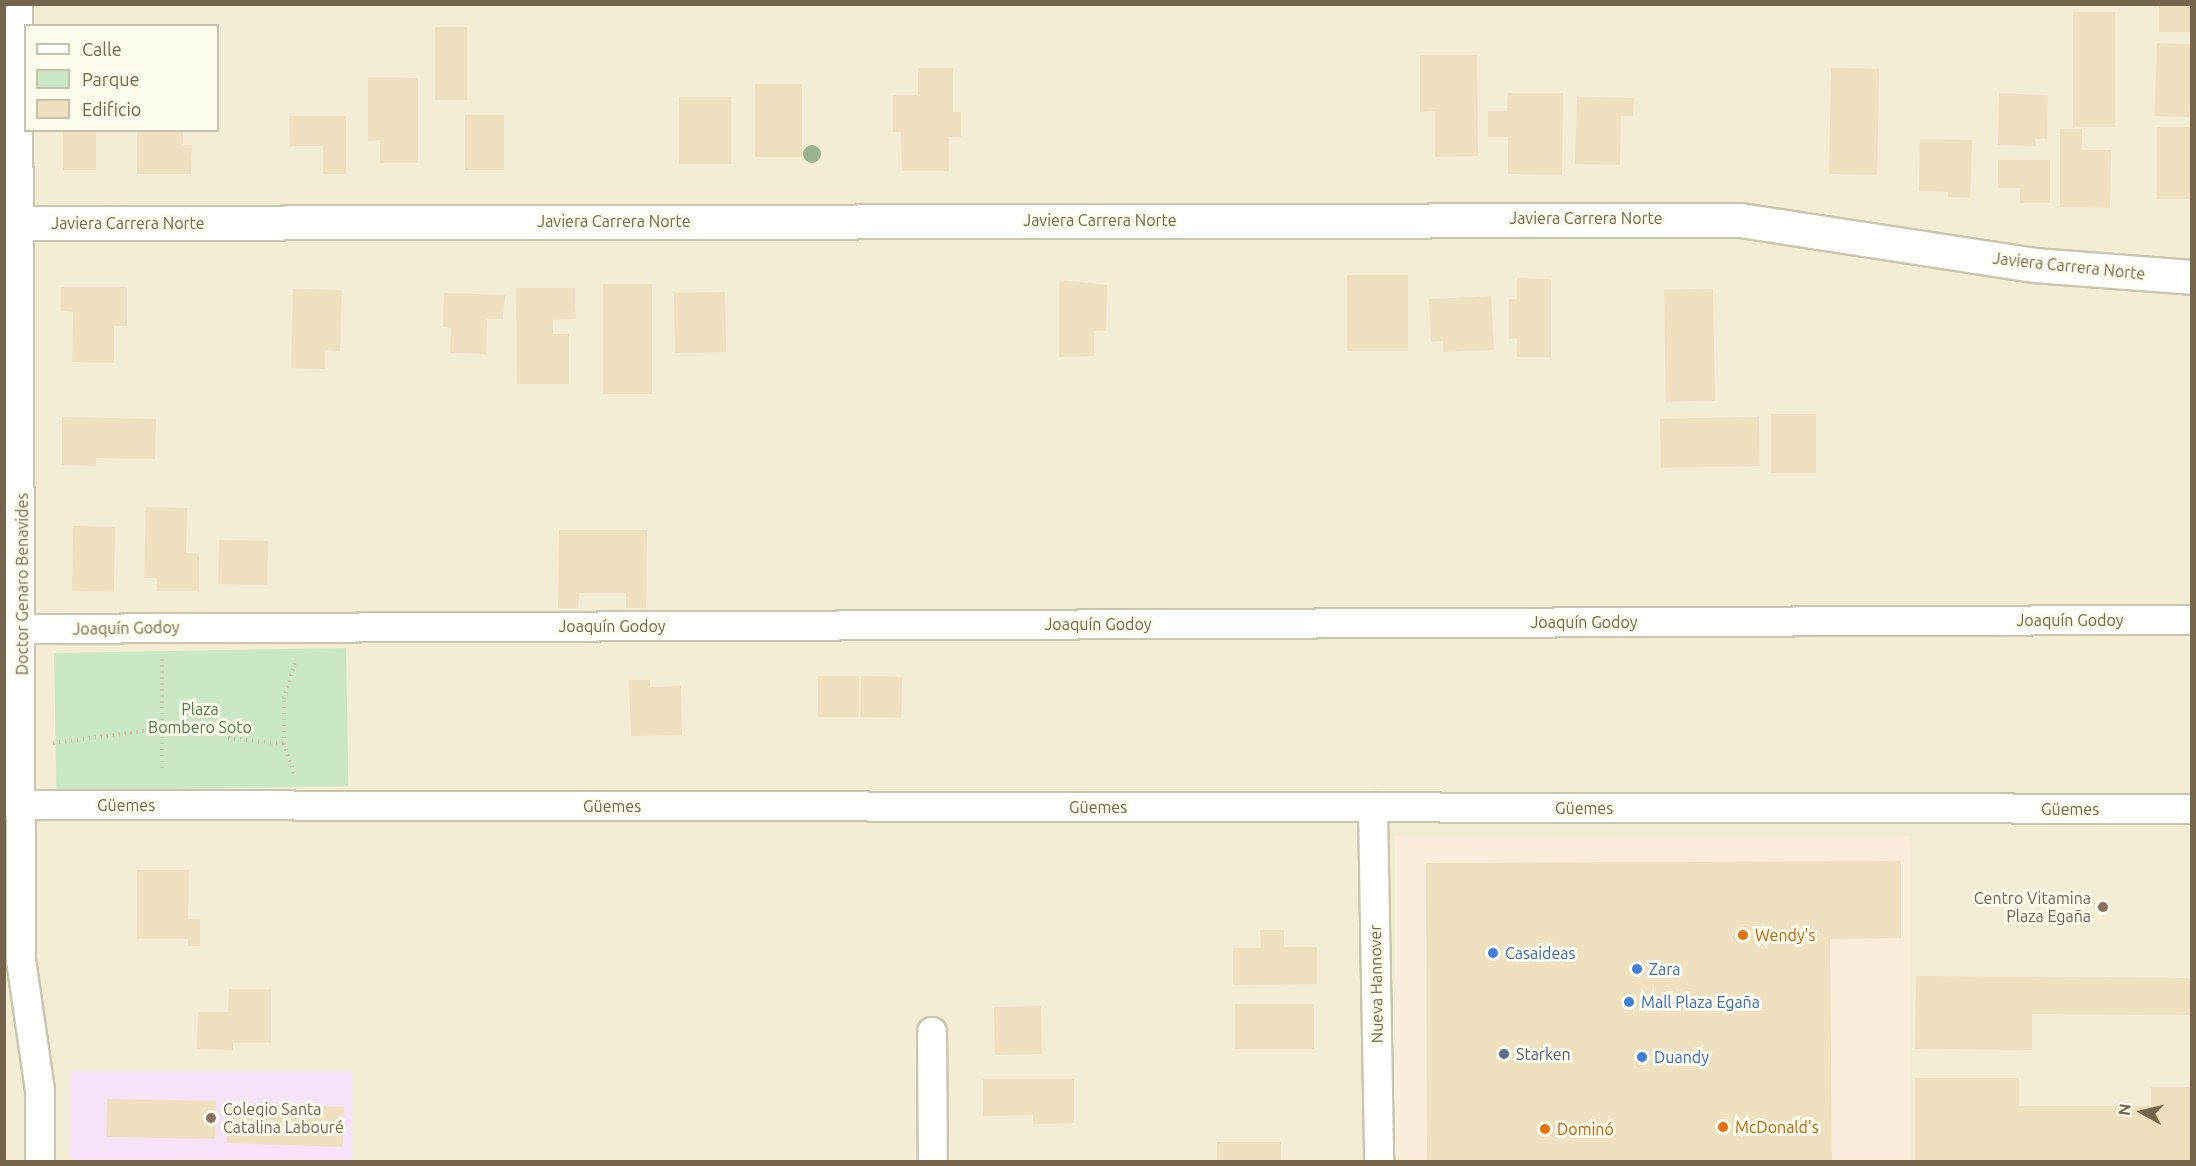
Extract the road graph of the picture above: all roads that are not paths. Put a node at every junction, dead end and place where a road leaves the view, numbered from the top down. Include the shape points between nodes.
1 (18, 4) edge
2 (12, 224) edge
3 (2192, 277) edge
4 (2192, 620) edge
5 (13, 629) edge
6 (14, 805) edge
7 (1373, 807) junction
8 (2192, 809) edge
9 (932, 1032) dead end
10 (40, 1161) edge
11 (933, 1161) edge
12 (1379, 1161) edge

1 - 2 street, Doctor Genaro Benavides
2 - 3 street, Javiera Carrera Norte via 1710,219 1740,220 2034,265
2 - 5 street, Doctor Genaro Benavides
4 - 5 street, Joaquín Godoy
5 - 6 street, Doctor Genaro Benavides
6 - 7 street, Güemes
6 - 10 street, Doctor Genaro Benavides via 21,960 40,1091
7 - 8 street, Güemes
7 - 12 street, Nueva Hannover
9 - 11 street

